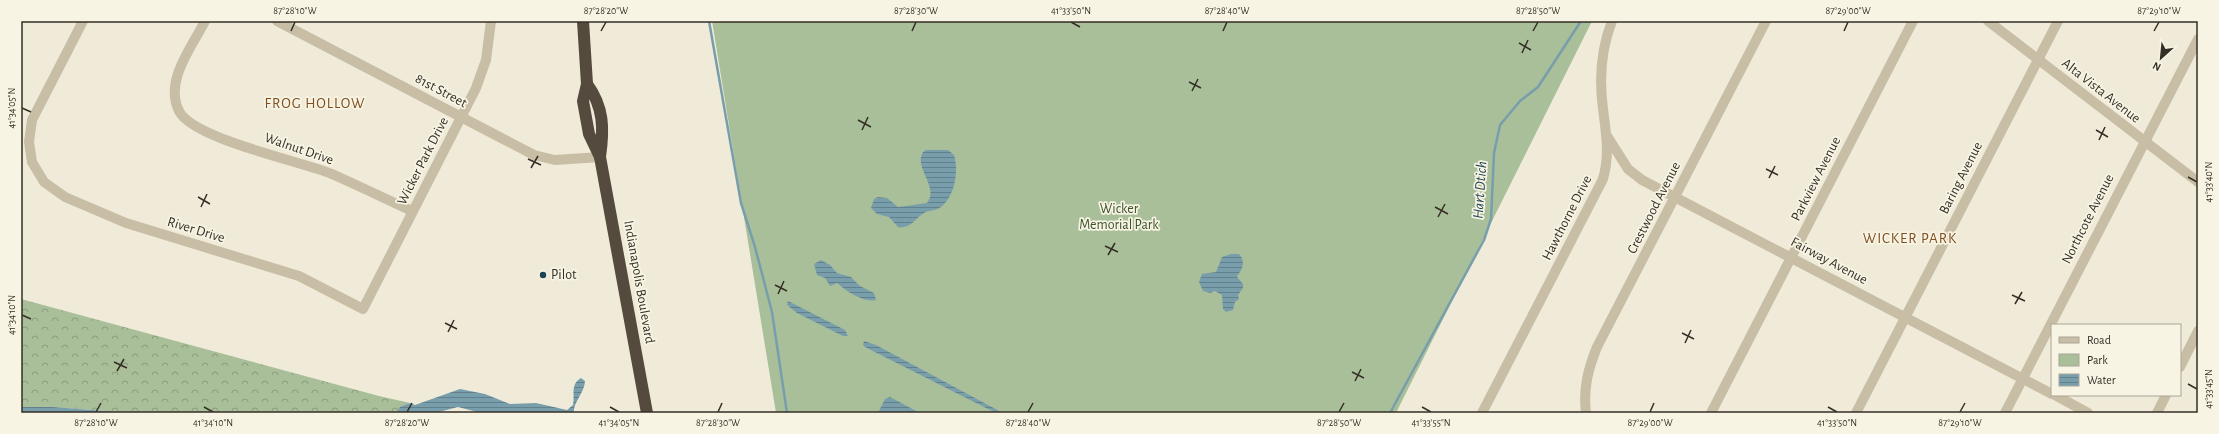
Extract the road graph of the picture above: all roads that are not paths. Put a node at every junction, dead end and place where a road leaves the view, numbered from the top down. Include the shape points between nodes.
1 (83, 21) edge
2 (205, 21) edge
3 (277, 21) edge
4 (491, 21) edge
5 (583, 21) edge
6 (1612, 21) edge
7 (1766, 21) edge
8 (1913, 21) edge
9 (1988, 21) edge
10 (2058, 21) edge
11 (2198, 39) edge
12 (2038, 59) junction
13 (461, 117) junction
14 (1607, 136) junction
15 (2144, 141) junction
16 (600, 157) junction
17 (2198, 182) edge
18 (1675, 198) junction
19 (412, 211) junction
20 (1792, 256) junction
21 (363, 309) joint
22 (1904, 317) junction
23 (2198, 331) edge
24 (2181, 365) edge
25 (2023, 378) junction
26 (2051, 393) edge
27 (2057, 396) edge
28 (2166, 396) edge
29 (647, 409) edge
30 (1482, 413) edge
31 (1586, 413) edge
32 (1711, 413) edge
33 (1856, 413) edge
34 (2005, 413) edge
35 (2088, 413) edge
36 (2157, 413) edge

1 - 21 street, River Drive via 32,120 28,142 32,162 44,182 65,197 126,223 299,276
2 - 19 street, Walnut Drive via 178,72 175,85 179,111 186,120 203,131 332,174
3 - 13 street, 81st Street
4 - 13 street, Wicker Park Drive via 490,39 482,73
5 - 16 highway, Indianapolis Boulevard via 587,84 597,97 603,132
6 - 14 street, Hawthorne Drive via 1601,59
7 - 18 street, Crestwood Avenue
8 - 20 street, Parkview Avenue
9 - 12 street, Alta Vista Avenue
10 - 12 street, Baring Avenue
11 - 15 street, Northcote Avenue
12 - 15 street, Alta Vista Avenue
12 - 22 street, Baring Avenue
13 - 16 street, 81st Street via 545,159
13 - 19 street, Wicker Park Drive
14 - 18 street, Fairway Avenue via 1628,169 1642,180
14 - 30 street, Hawthorne Drive via 1603,179
15 - 17 street, Alta Vista Avenue
15 - 25 street, Northcote Avenue
16 - 29 highway, Indianapolis Boulevard
18 - 20 street, Fairway Avenue
18 - 31 street, Crestwood Avenue via 1590,363 1584,397
19 - 21 street, Wicker Park Drive
20 - 22 street, Fairway Avenue
20 - 32 street, Parkview Avenue
22 - 25 street, Fairway Avenue
22 - 33 street, Baring Avenue
23 - 24 street
25 - 26 street, Fairway Avenue
25 - 34 street, Northcote Avenue
27 - 35 street, Fairway Avenue
28 - 36 street

